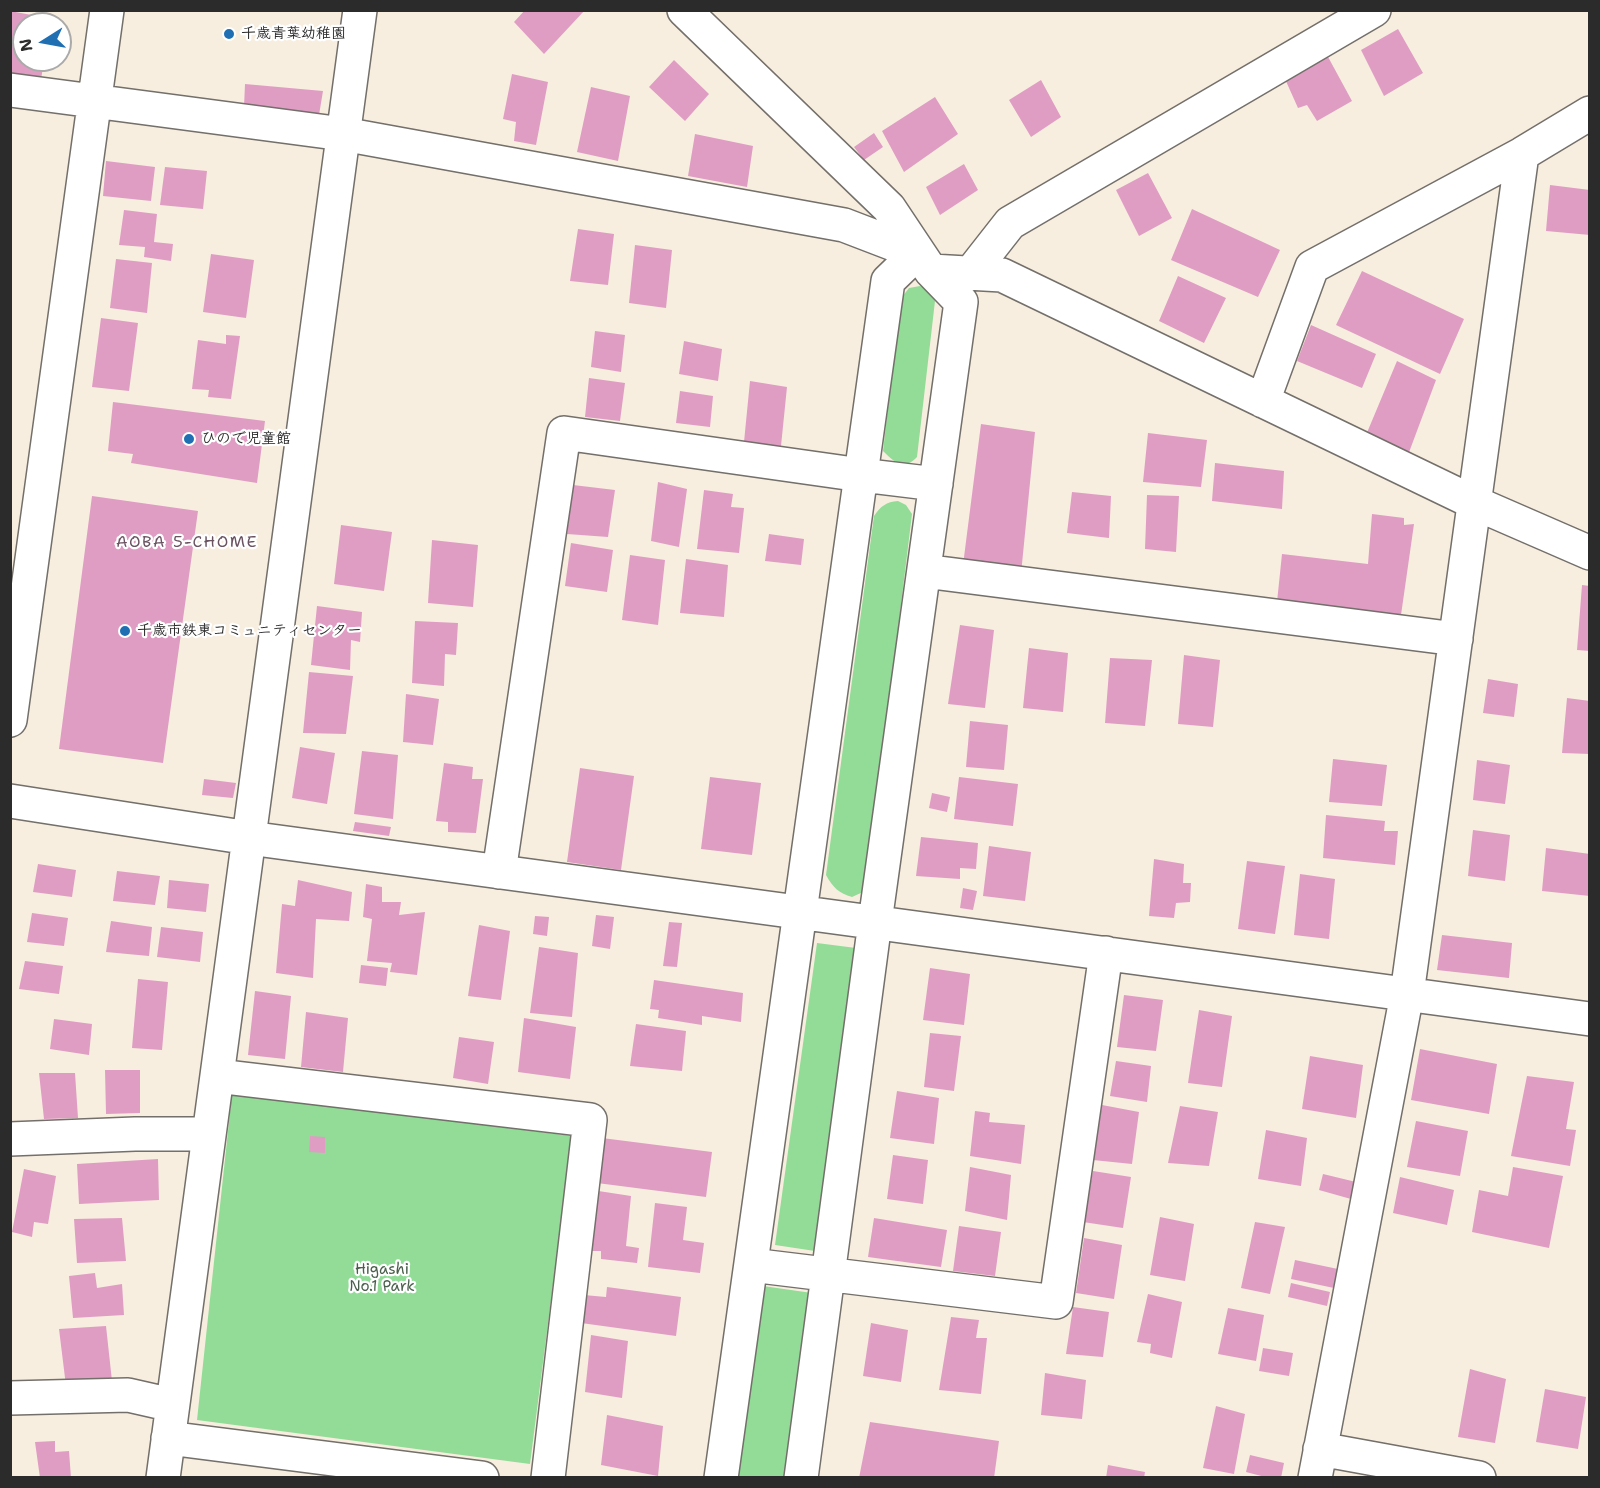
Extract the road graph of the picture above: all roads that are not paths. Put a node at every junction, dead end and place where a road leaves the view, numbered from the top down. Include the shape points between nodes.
1 (107, 10) edge
2 (360, 10) edge
3 (684, 10) edge
4 (1374, 10) edge
5 (10, 90) edge
6 (96, 101) junction
7 (1590, 113) edge
8 (343, 134) junction
9 (1522, 154) junction
10 (924, 262) junction
11 (970, 274) junction
12 (1263, 401) junction
13 (861, 475) junction
14 (936, 484) junction
15 (1475, 503) junction
16 (1590, 553) edge
17 (924, 571) junction
18 (1456, 639) junction
19 (10, 720) edge
20 (10, 801) edge
21 (249, 838) junction
22 (499, 872) junction
23 (800, 913) junction
24 (875, 922) junction
25 (1106, 954) junction
26 (1407, 994) junction
27 (1590, 1019) edge
28 (217, 1076) junction
29 (209, 1134) junction
30 (10, 1139) edge
31 (751, 1265) junction
32 (828, 1274) junction
33 (10, 1398) edge
34 (172, 1406) junction
35 (168, 1438) junction
36 (1317, 1463) edge
37 (163, 1478) edge
38 (482, 1478) edge
39 (548, 1478) edge
40 (721, 1478) edge
41 (801, 1478) edge
42 (1479, 1478) edge

1 - 6 street
2 - 8 street
3 - 10 street via 889,208
4 - 11 street via 1010,223
5 - 6 street
6 - 8 street
6 - 19 street
7 - 9 street
8 - 10 street via 844,225
8 - 21 street
9 - 12 street via 1312,267
9 - 15 street
10 - 11 street
10 - 13 street via 888,281
10 - 14 street via 961,302
11 - 12 street via 1002,275
12 - 15 street
13 - 14 street
13 - 22 street via 564,433
13 - 23 street
14 - 17 street
15 - 16 street
15 - 18 street
17 - 18 street
17 - 24 street
18 - 26 street
20 - 21 street
21 - 22 street
21 - 28 street
22 - 23 street
23 - 24 street
23 - 31 street
24 - 25 street
24 - 32 street
25 - 26 street
25 - 32 street via 1056,1302
26 - 27 street
26 - 36 street
28 - 29 street
28 - 39 street via 590,1120
29 - 30 street
29 - 34 street
31 - 32 street
31 - 40 street
32 - 41 street
33 - 34 street via 128,1395
34 - 35 street
35 - 37 street
35 - 38 street
36 - 42 street

